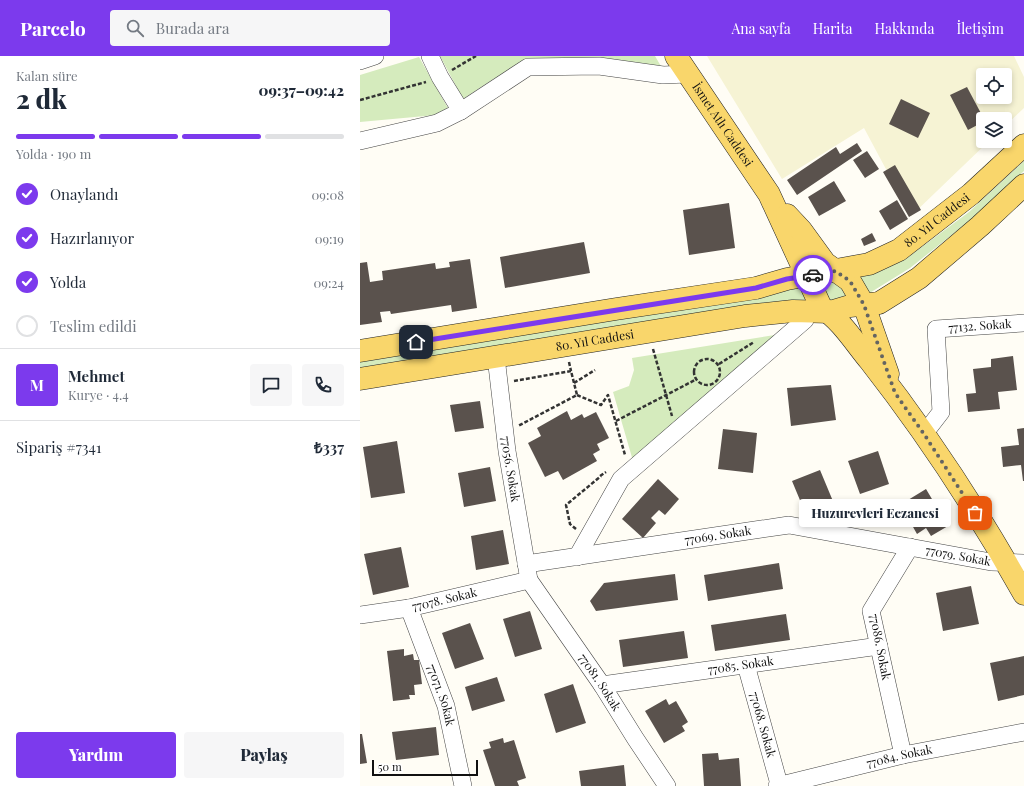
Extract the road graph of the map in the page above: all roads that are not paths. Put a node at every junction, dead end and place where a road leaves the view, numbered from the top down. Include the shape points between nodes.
1 (375, 56) edge
2 (430, 56) edge
3 (676, 56) edge
4 (360, 61) edge
5 (688, 74) junction
6 (461, 111) junction
7 (360, 141) edge
8 (1024, 145) edge
9 (1024, 185) edge
10 (769, 194) junction
11 (835, 271) junction
12 (807, 276) junction
13 (864, 305) junction
14 (805, 311) junction
15 (830, 312) junction
16 (1024, 323) edge
17 (360, 351) edge
18 (496, 357) junction
19 (360, 379) edge
20 (895, 393) junction
21 (924, 434) junction
22 (910, 547) junction
23 (577, 557) junction
24 (1015, 563) edge
25 (528, 572) junction
26 (1024, 594) edge
27 (409, 608) junction
28 (360, 615) edge
29 (878, 646) junction
30 (746, 665) junction
31 (602, 685) junction
32 (1024, 732) edge
33 (903, 755) junction
34 (778, 785) edge
35 (463, 786) edge
36 (667, 786) edge

1 - 4 street
2 - 6 street
3 - 5 main road, İsmet Atlı Caddesi
5 - 6 street via 663,75 599,66 528,67
5 - 10 main road, İsmet Atlı Caddesi
6 - 7 street via 437,123
8 - 11 main road, 80. Yıl Caddesi via 971,194 899,250 870,264
9 - 13 main road via 919,278 879,303
10 - 11 main road, İsmet Atlı Caddesi via 801,230 824,263
10 - 12 main road, İsmet Atlı Caddesi
11 - 12 main road, 80. Yıl Caddesi
11 - 13 main road, İsmet Atlı Caddesi via 850,281
12 - 15 main road, İsmet Atlı Caddesi via 821,307
12 - 17 main road via 756,288
13 - 15 main road, 80. Yıl Caddesi
13 - 20 main road
14 - 15 main road, 80. Yıl Caddesi
14 - 18 main road, 80. Yıl Caddesi via 745,316
14 - 23 street via 805,320 621,479
15 - 20 main road
16 - 21 street, 77132. Sokak via 936,329 941,412
18 - 19 main road, 80. Yıl Caddesi
18 - 25 street, 77056. Sokak via 507,451
20 - 21 main road
21 - 24 main road
22 - 23 street, 77069. Sokak via 789,525
22 - 24 street, 77079. Sokak via 991,562
22 - 29 street, 77086. Sokak via 871,611
23 - 25 street, 77069. Sokak
24 - 26 main road
25 - 27 street, 77078. Sokak
25 - 31 street, 77081. Sokak
27 - 28 street, 77078. Sokak
27 - 35 street, 77071. Sokak via 446,706
29 - 30 street, 77085. Sokak
29 - 33 street, 77086. Sokak
30 - 31 street, 77085. Sokak
30 - 34 street, 77068. Sokak
31 - 36 street, 77081. Sokak
32 - 33 street, 77084. Sokak
33 - 34 street, 77084. Sokak

